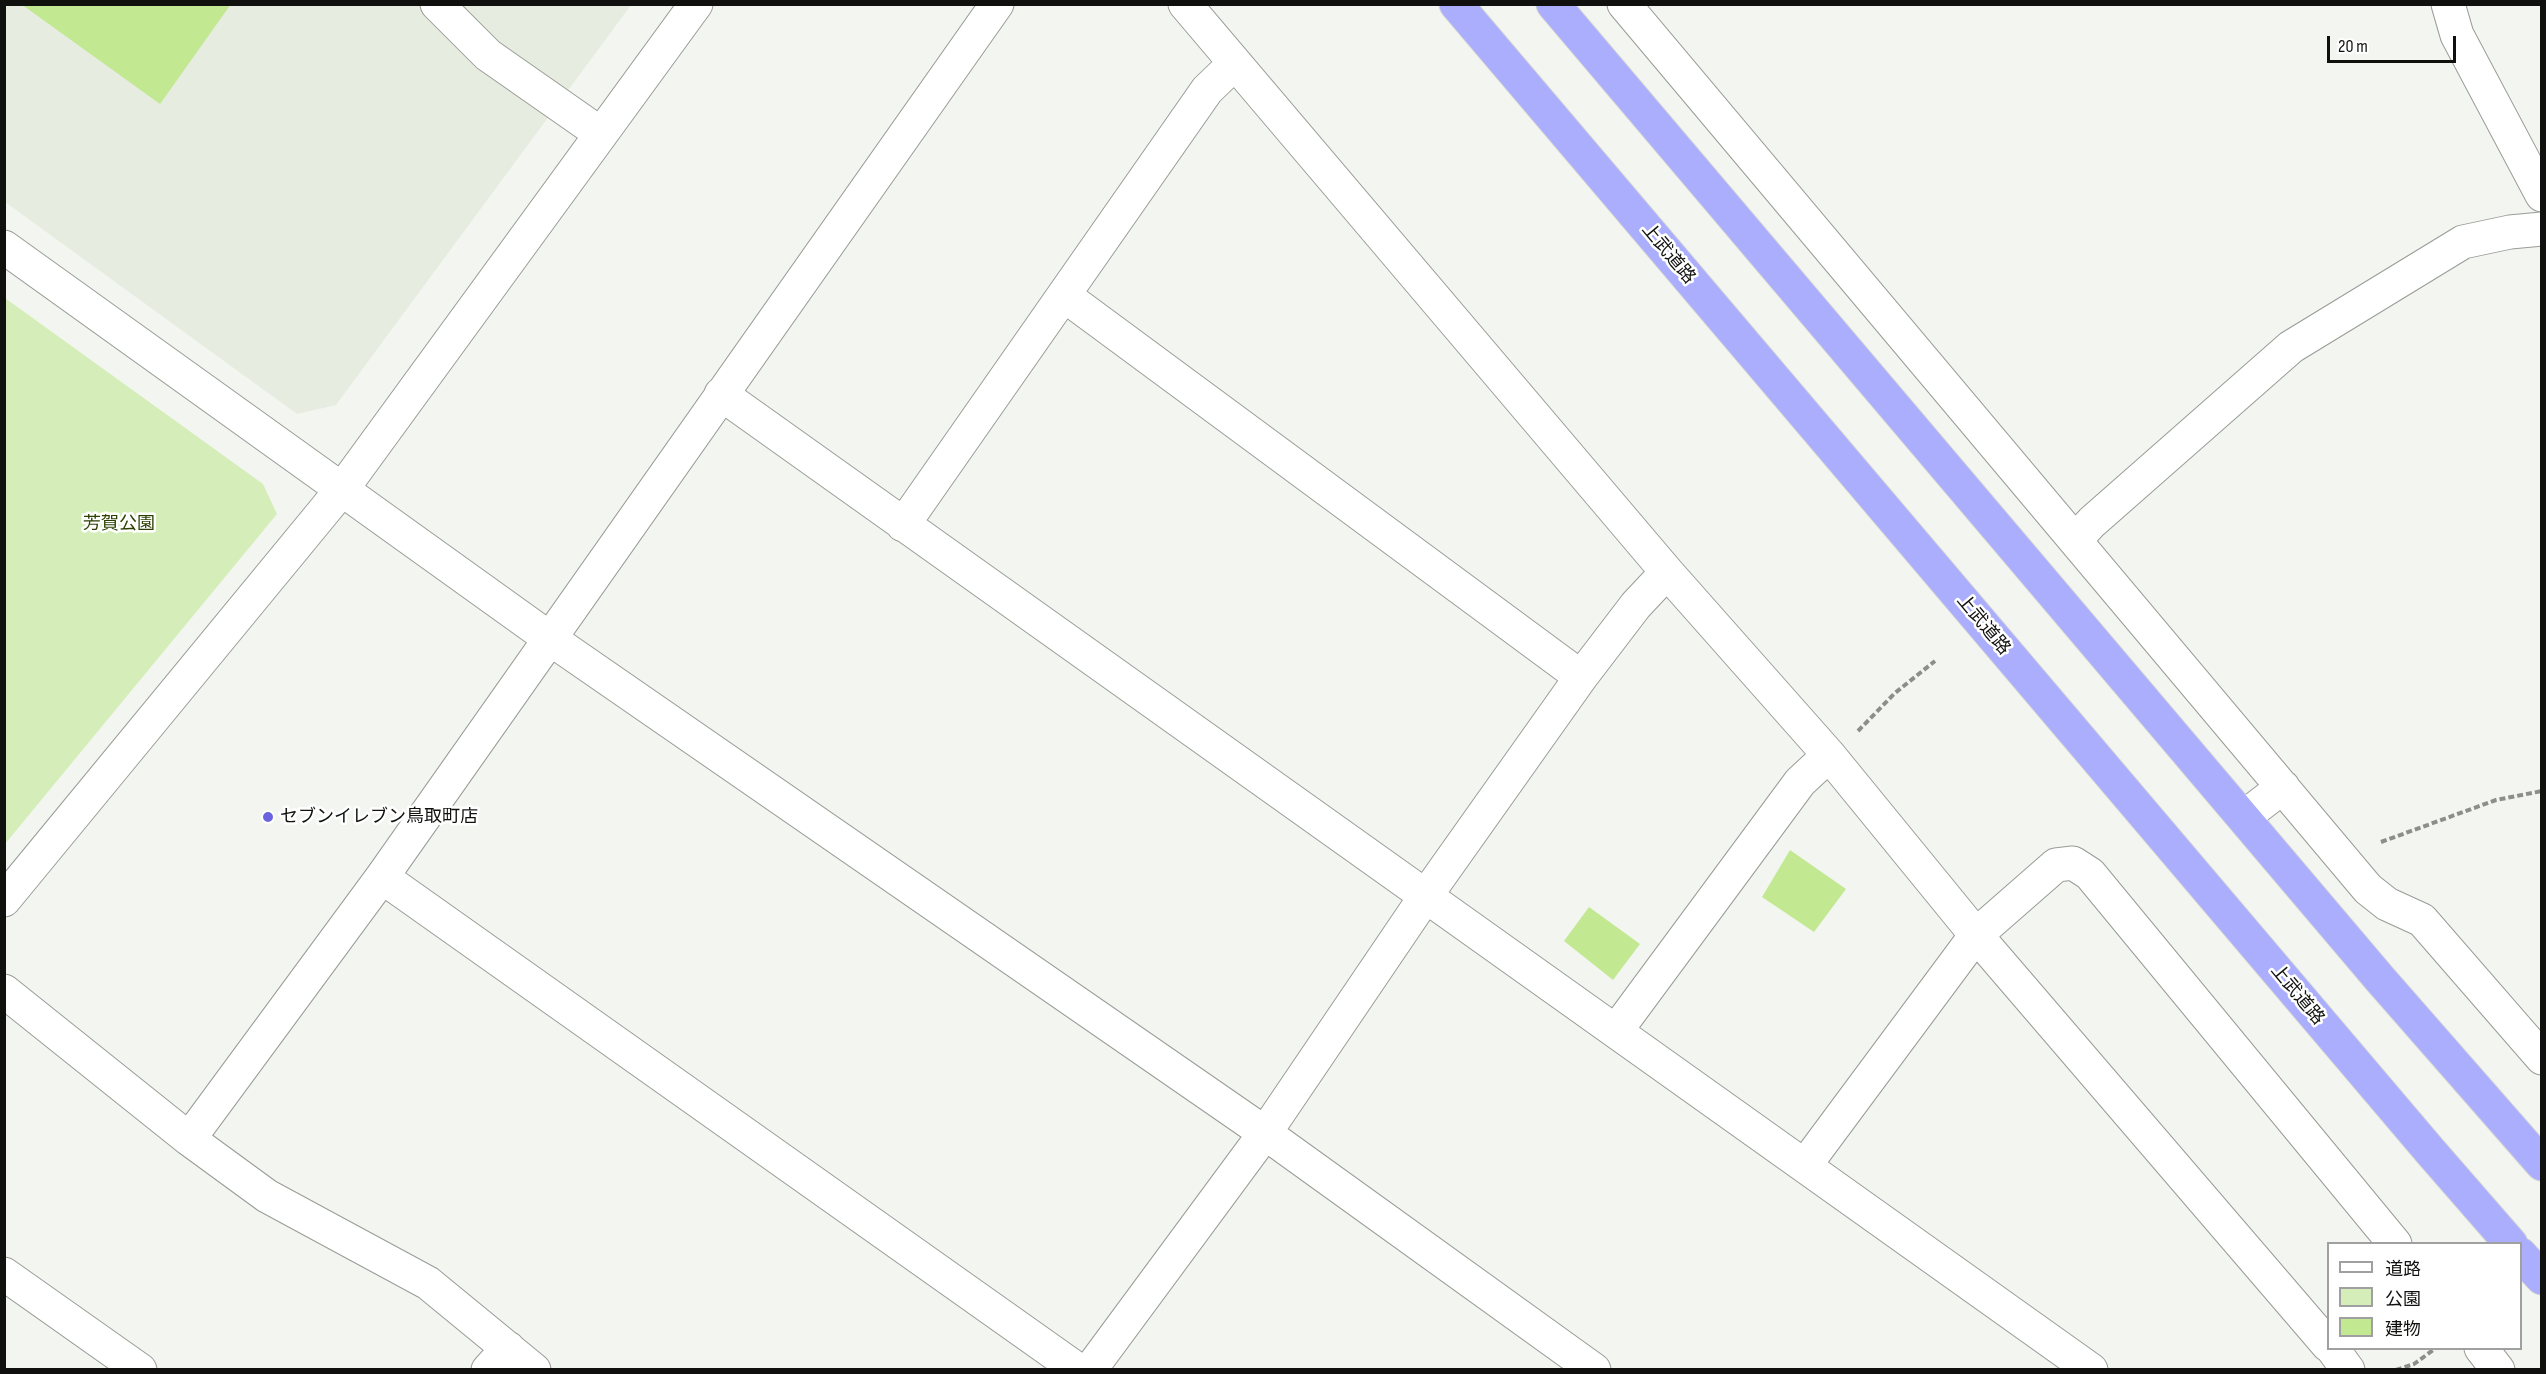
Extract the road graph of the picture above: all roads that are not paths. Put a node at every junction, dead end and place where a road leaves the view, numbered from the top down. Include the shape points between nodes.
1 (437, 4) edge
2 (696, 4) edge
3 (997, 4) edge
4 (1185, 4) edge
5 (1456, 4) edge
6 (1553, 4) edge
7 (1624, 4) edge
8 (2448, 4) edge
9 (1235, 63) junction
10 (601, 134) junction
11 (2541, 195) edge
12 (2541, 229) edge
13 (4, 247) edge
14 (1065, 296) junction
15 (721, 394) junction
16 (343, 488) junction
17 (903, 525) junction
18 (2075, 540) junction
19 (1667, 572) junction
20 (549, 638) junction
21 (1581, 677) junction
22 (1829, 755) junction
23 (2283, 788) junction
24 (2244, 817) junction
25 (382, 877) junction
26 (1425, 897) junction
27 (4, 900) edge
28 (1976, 935) junction
29 (4, 992) edge
30 (1616, 1031) junction
31 (2541, 1058) edge
32 (1264, 1133) junction
33 (189, 1139) junction
34 (1806, 1164) junction
35 (2541, 1164) edge
36 (2393, 1242) edge
37 (2509, 1242) edge
38 (2522, 1256) edge
39 (5, 1275) edge
40 (2541, 1278) edge
41 (2327, 1344) edge
42 (2333, 1350) edge
43 (2483, 1350) edge
44 (498, 1359) edge
45 (140, 1370) edge
46 (534, 1370) edge
47 (1078, 1370) edge
48 (1090, 1370) edge
49 (1594, 1370) edge
50 (2091, 1370) edge
51 (2348, 1370) edge
52 (2498, 1370) edge

1 - 10 street via 488,55
2 - 10 street
3 - 15 street
4 - 9 street
5 - 37 highway, 上武道路
6 - 24 highway
7 - 18 street
8 - 11 street via 2457,36
9 - 14 street via 1208,90
9 - 19 street
10 - 16 street
12 - 18 street via 2463,242 2291,347
13 - 16 street
14 - 17 street
14 - 21 street
15 - 17 street
15 - 20 street
16 - 20 street
16 - 27 street
17 - 26 street
18 - 23 street
19 - 21 street via 1636,605
19 - 22 street
20 - 25 street
20 - 32 street
21 - 26 street
22 - 28 street
22 - 30 street via 1800,782
23 - 24 street
23 - 31 street via 2368,889 2387,904 2422,920
24 - 35 highway
25 - 33 street
25 - 47 street
26 - 30 street
26 - 32 street
28 - 34 street
28 - 36 street via 2056,865 2073,863 2090,874
28 - 41 street
29 - 33 street
30 - 34 street
32 - 48 street
32 - 49 street
33 - 44 street via 267,1196 428,1283
34 - 50 street
38 - 40 highway
39 - 45 street
42 - 51 street
43 - 52 street
44 - 46 street

